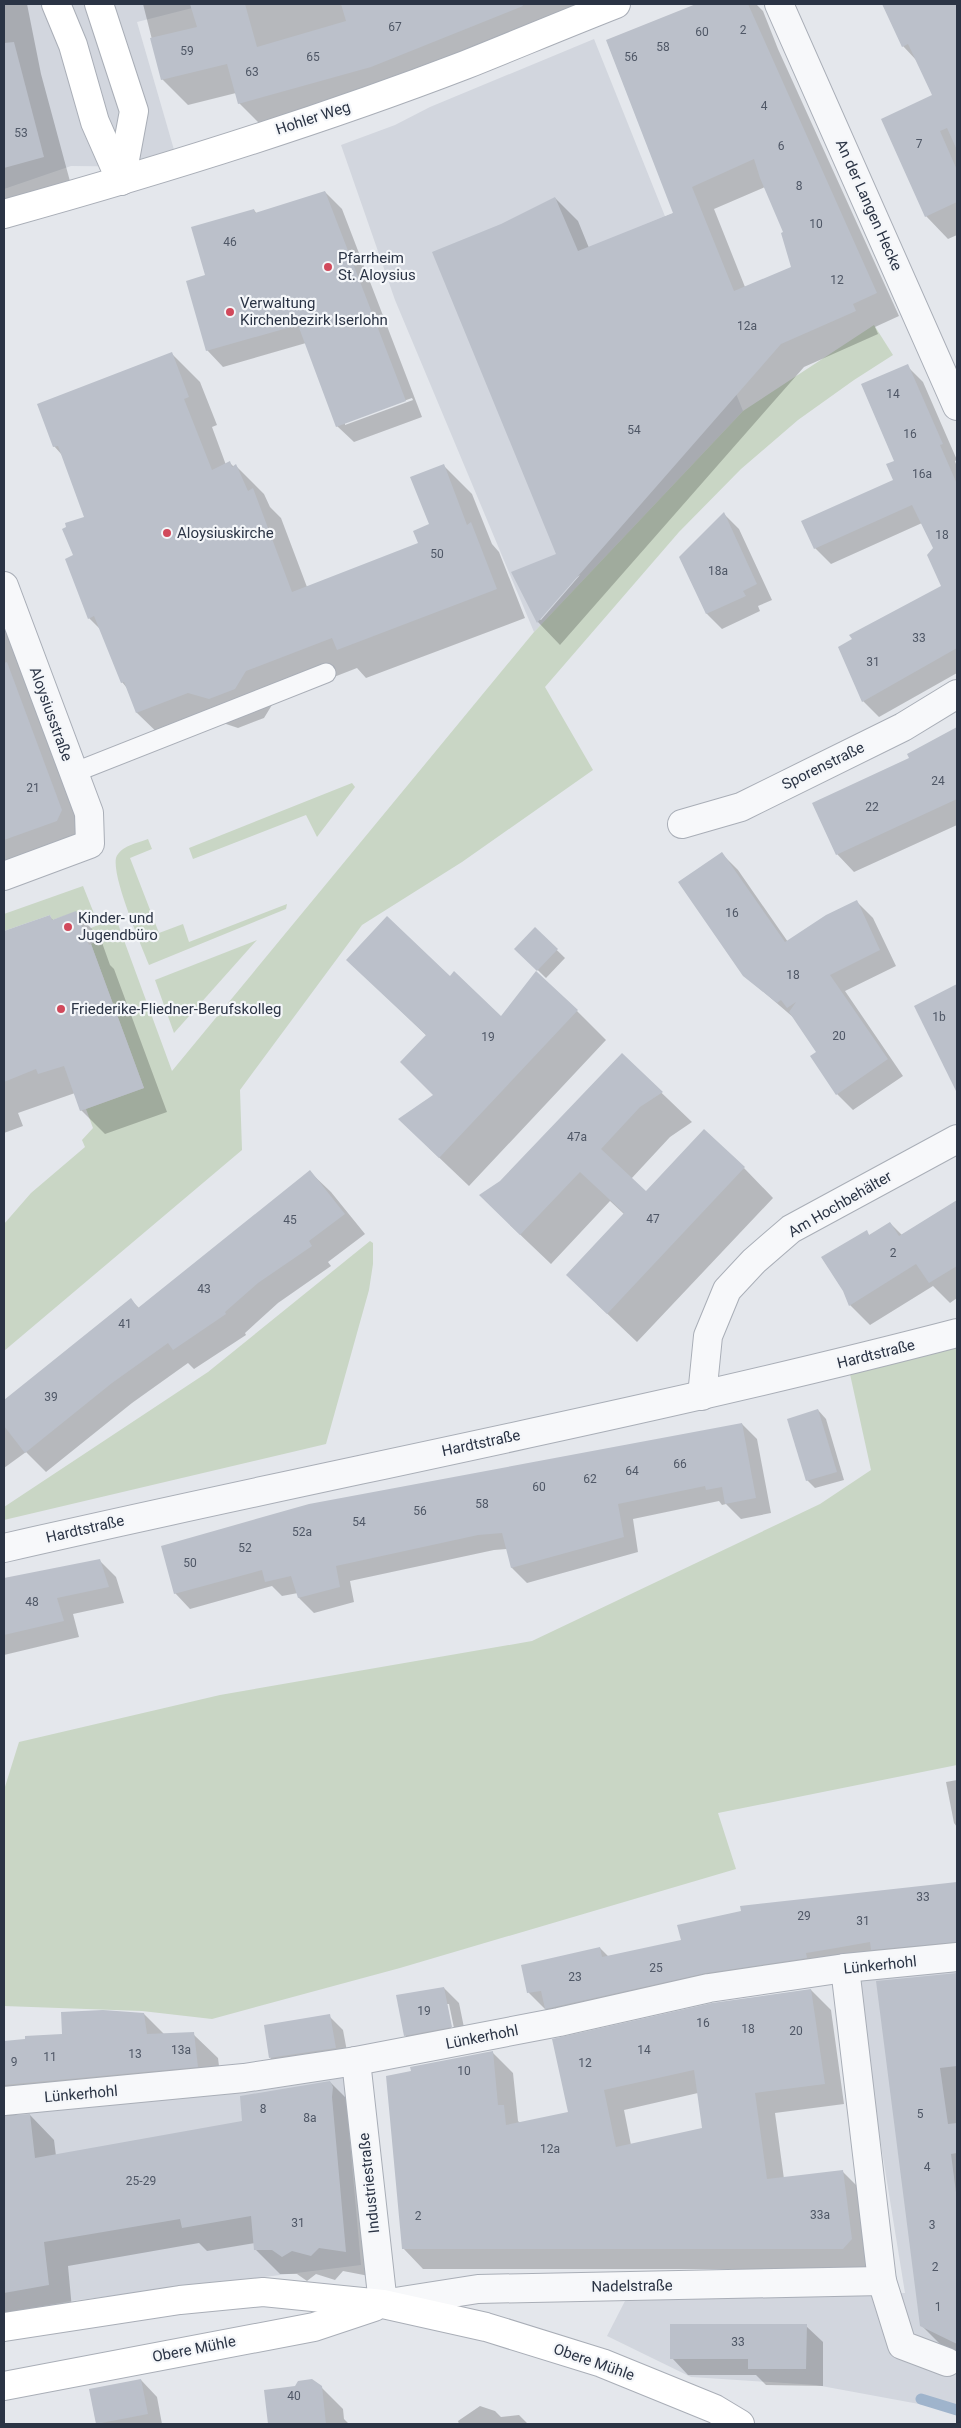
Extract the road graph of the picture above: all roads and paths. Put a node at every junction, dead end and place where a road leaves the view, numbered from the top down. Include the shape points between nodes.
1 (56, 4) edge
2 (99, 4) edge
3 (616, 4) edge
4 (779, 4) edge
5 (121, 182) junction
6 (4, 214) edge
7 (957, 406) edge
8 (4, 586) edge
9 (326, 673) dead end
10 (957, 694) edge
11 (73, 774) junction
12 (682, 824) dead end
13 (4, 876) edge
14 (957, 1139) edge
15 (957, 1333) edge
16 (702, 1396) junction
17 (4, 1548) edge
18 (957, 1957) edge
19 (845, 1968) junction
20 (356, 2061) junction
21 (4, 2101) edge
22 (882, 2281) junction
23 (383, 2304) junction
24 (4, 2327) edge
25 (947, 2362) dead end
26 (4, 2386) edge
27 (740, 2424) edge

1 - 5 main road via 73,45 95,122
2 - 5 main road via 134,111
3 - 5 main road, Hohler Weg via 465,65
4 - 7 street, An der Langen Hecke
5 - 6 main road, Hohler Weg
8 - 11 street, Aloysiusstraße
9 - 11 lane
10 - 12 street, Sporenstraße via 903,727 741,806
11 - 13 street, Aloysiusstraße via 89,813 90,844
14 - 16 street, Am Hochbehälter via 791,1229 754,1261 727,1290 708,1336
15 - 16 street, Hardtstraße
16 - 17 street, Hardtstraße via 309,1479
18 - 19 street, Lünkerhohl
19 - 20 street, Lünkerhohl via 709,1988 559,2022
19 - 22 street
20 - 21 street, Lünkerhohl via 244,2078
20 - 23 street, Industriestraße
22 - 23 street, Nadelstraße via 478,2290
22 - 25 street via 902,2345
23 - 24 main road, Obere Mühle via 263,2292 180,2300
23 - 26 main road, Obere Mühle via 314,2328
23 - 27 main road, Obere Mühle via 486,2327 602,2363 715,2409

